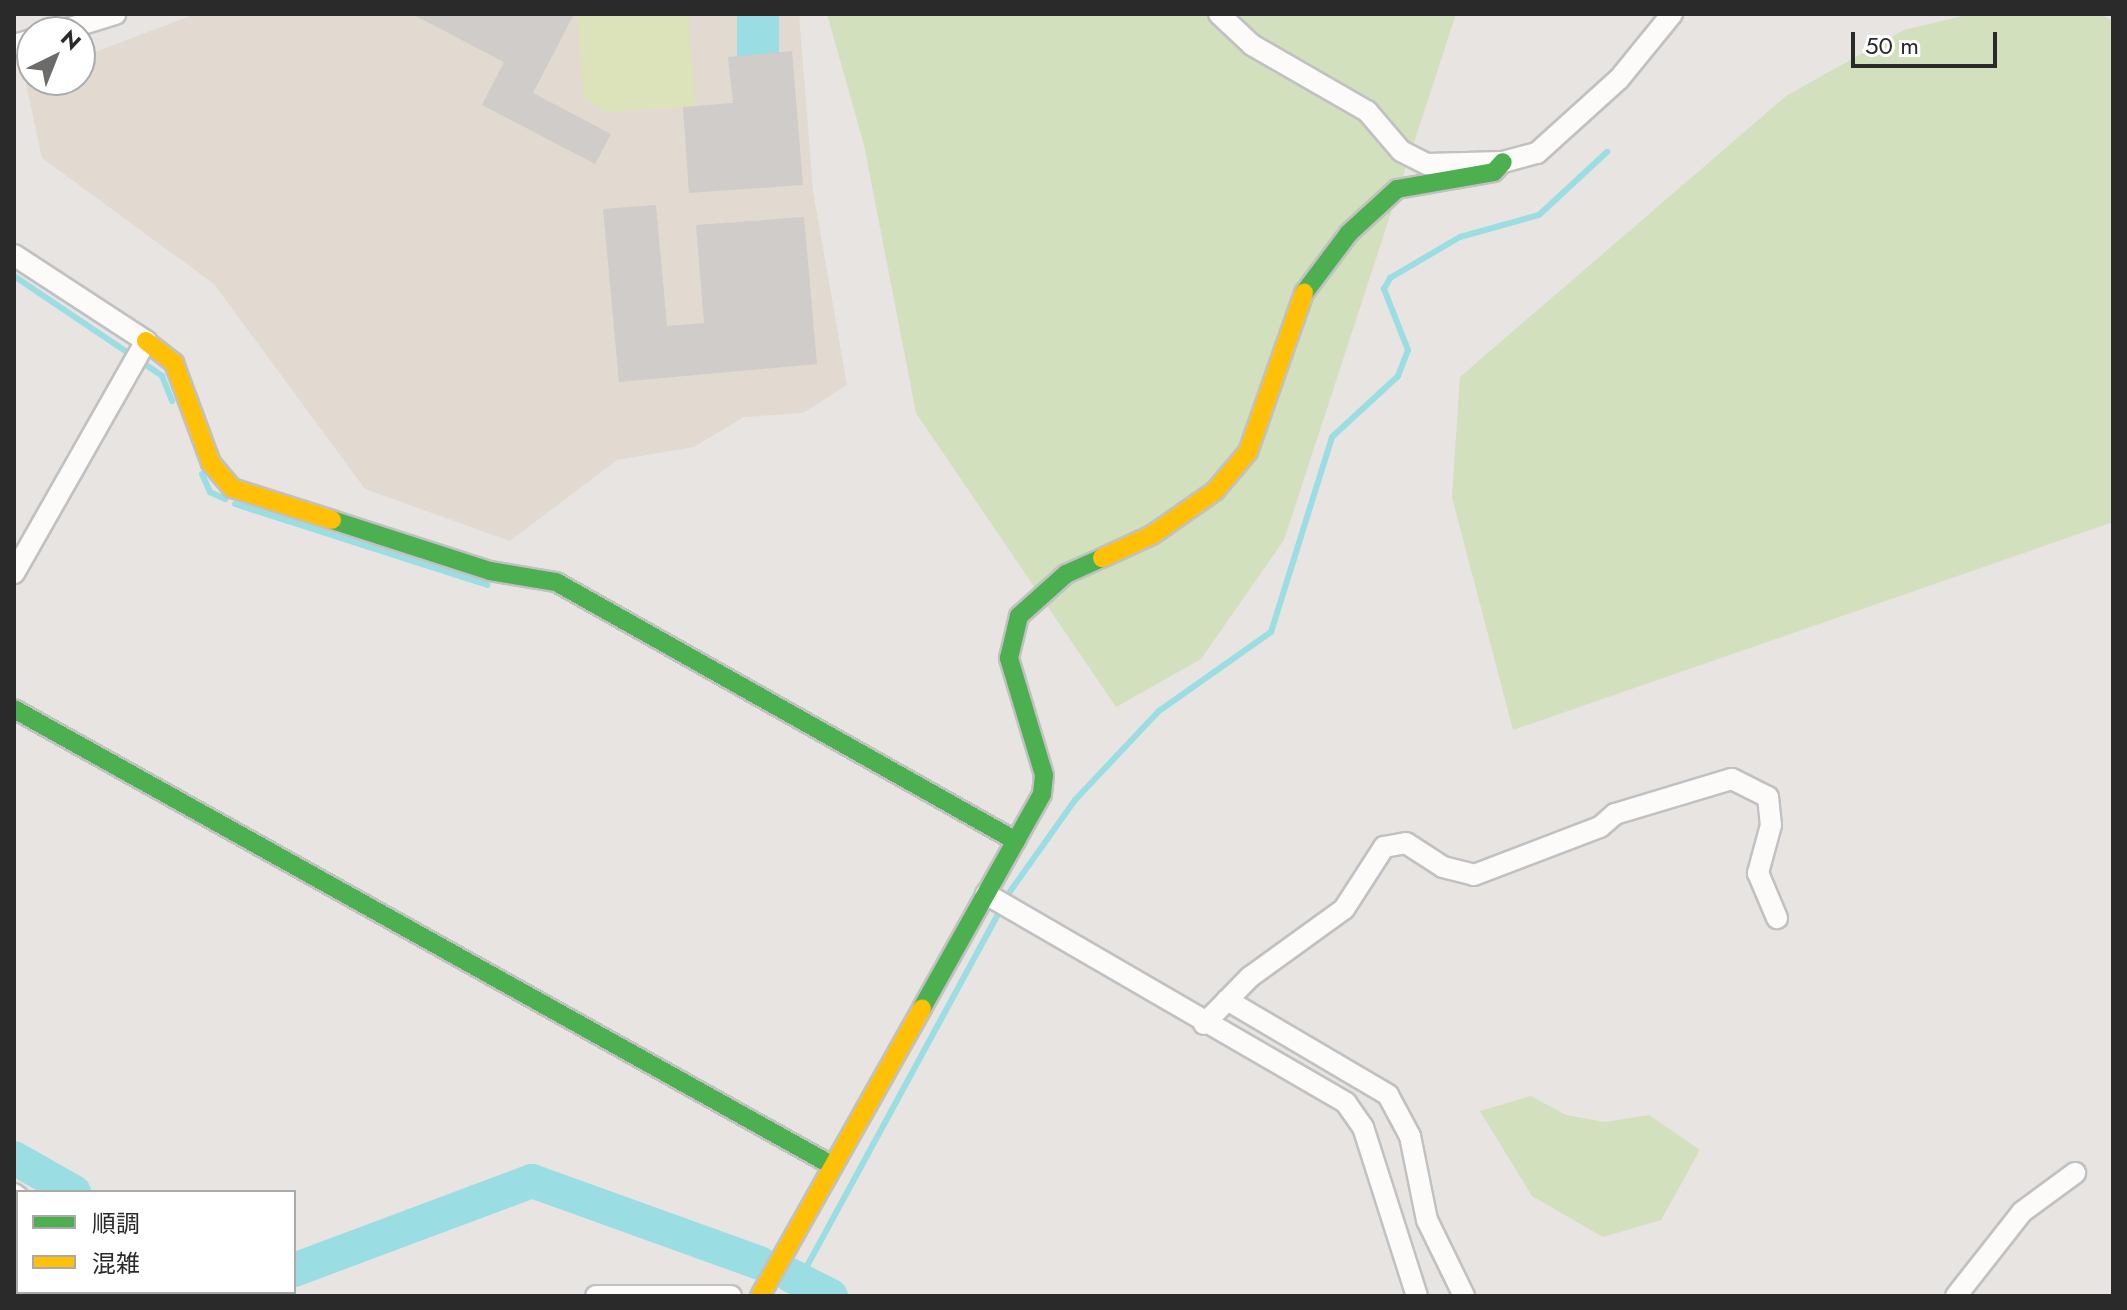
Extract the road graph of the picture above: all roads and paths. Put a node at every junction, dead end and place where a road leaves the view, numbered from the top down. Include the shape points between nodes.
1 (1219, 14) edge
2 (1672, 14) edge
3 (1503, 162) junction
4 (14, 255) edge
5 (140, 350) junction
6 (14, 573) edge
7 (14, 709) edge
8 (1016, 841) junction
9 (986, 894) junction
10 (1777, 918) dead end
11 (1227, 1000) junction
12 (1204, 1024) junction
13 (833, 1166) junction
14 (2075, 1173) dead end
15 (662, 1294) edge
16 (596, 1296) edge
17 (731, 1296) edge
18 (760, 1296) edge
19 (1417, 1296) edge
20 (1464, 1296) edge
21 (1956, 1296) edge

1 - 3 street via 1252,45 1367,111 1414,162
2 - 3 street via 1564,132 1537,153
3 - 8 street via 1494,172 1397,189 1349,233 1309,280 1248,452 1215,491 1152,535 1066,574 1019,616 1009,658 1044,775 1042,794
4 - 5 street
5 - 6 street
5 - 8 street via 174,363 211,463 232,488 490,571 556,582
7 - 13 street
8 - 9 street
9 - 12 street
9 - 13 street
10 - 11 street via 1758,873 1771,825 1768,797 1732,779 1653,808 1624,810 1600,827 1474,875 1443,867 1406,843 1384,847 1344,909
11 - 12 street
11 - 20 street via 1388,1095 1410,1136 1427,1220
12 - 19 street via 1263,1050 1356,1113
13 - 18 street
14 - 21 street via 2022,1212
15 - 16 street
15 - 17 street

